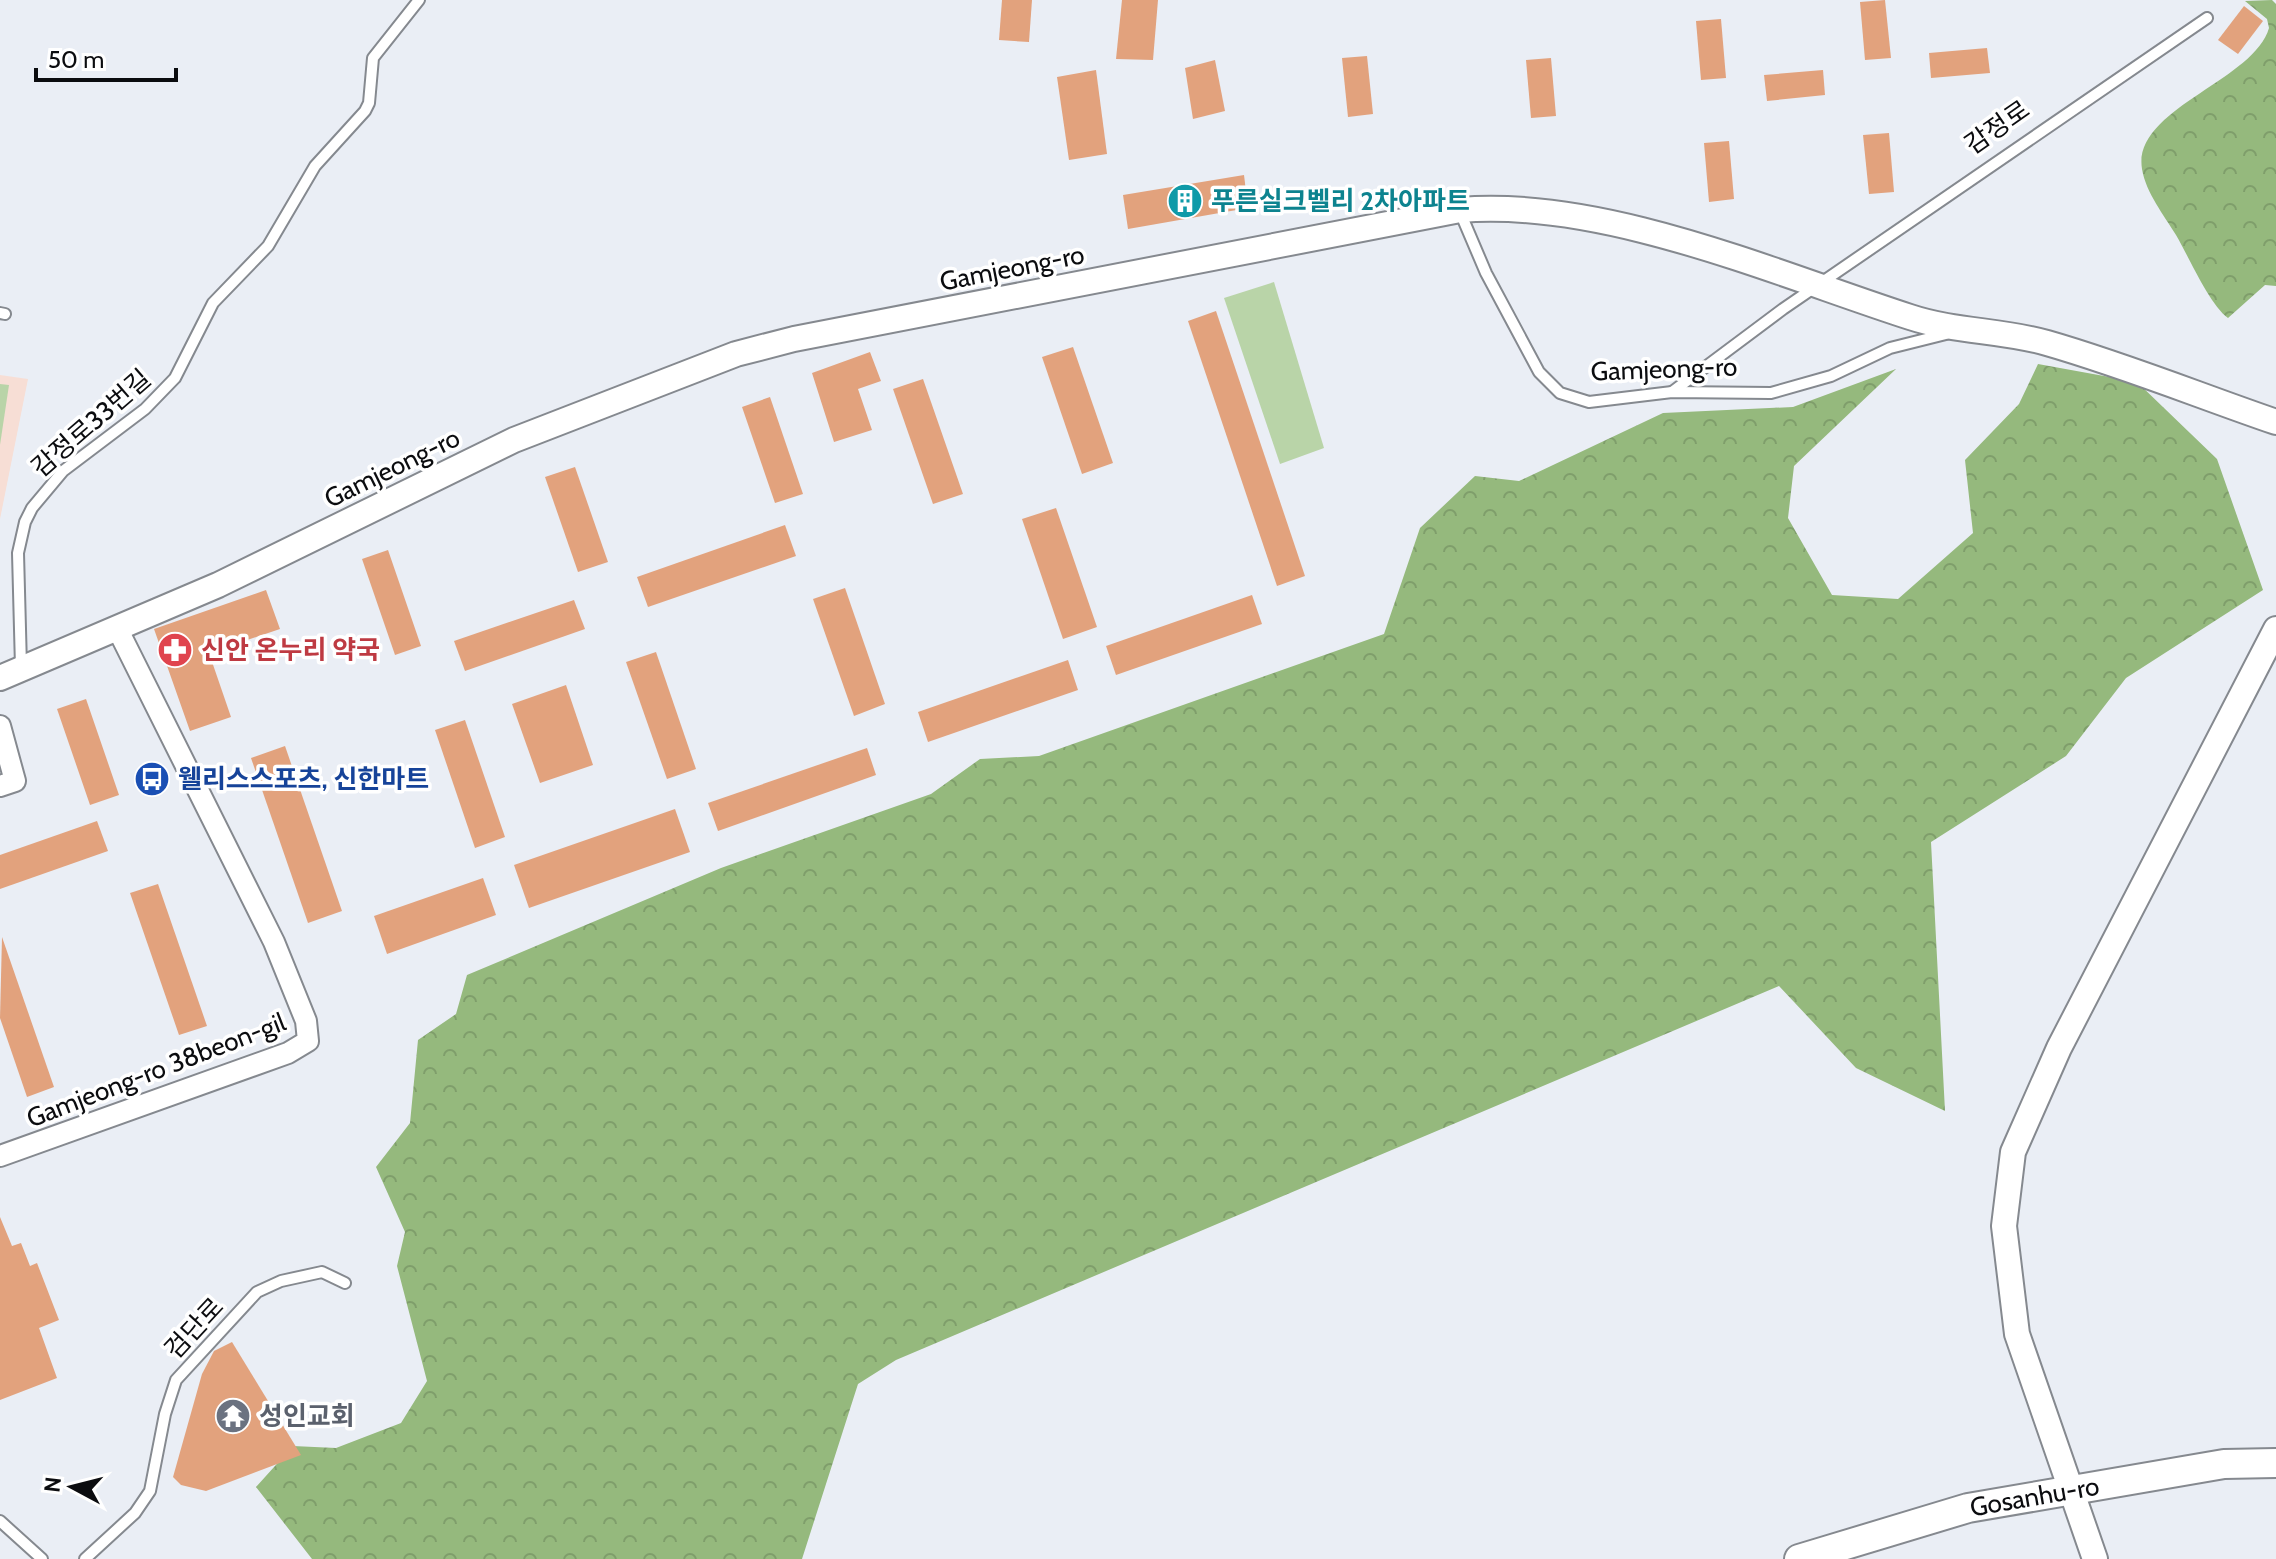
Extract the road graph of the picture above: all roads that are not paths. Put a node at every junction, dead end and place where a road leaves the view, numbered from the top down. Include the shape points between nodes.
1 (419, 0) edge
2 (2207, 18) dead end
3 (1460, 210) junction
4 (1821, 284) junction
5 (1977, 333) junction
6 (1672, 392) junction
7 (2276, 422) edge
8 (117, 628) junction
9 (2276, 629) edge
10 (10, 674) edge
11 (0, 726) edge
12 (0, 786) edge
13 (0, 1156) edge
14 (345, 1283) dead end
15 (2276, 1463) edge
16 (2068, 1489) junction
17 (0, 1521) edge
18 (42, 1559) edge
19 (85, 1559) edge
20 (1799, 1559) edge
21 (2095, 1559) edge

1 - 10 lane, 감정로33번길 via 373,58 365,111 315,166 268,246 213,303 175,378 145,409 63,471 32,508 18,553
2 - 4 lane, 감정로
3 - 4 street via 1551,211 1678,241
3 - 6 lane, Gamjeong-ro via 1486,273 1549,385 1571,399 1589,402
3 - 8 street, Gamjeong-ro via 736,354 514,440 218,585
4 - 5 street via 1911,318
4 - 6 lane, 감정로
5 - 6 lane, Gamjeong-ro via 1911,341 1810,384 1771,393
5 - 7 street via 2044,342
8 - 10 street, Gamjeong-ro
8 - 13 street, Gamjeong-ro 38beon-gil via 274,942 306,1021 308,1041 288,1053
9 - 16 street via 2059,1048 2013,1152 2004,1226 2017,1334
11 - 12 street via 15,781
14 - 19 lane, 검단로 via 322,1272 257,1292 181,1371 171,1391 144,1504
15 - 16 main road, Gosanhu-ro via 2224,1464
16 - 20 main road, Gosanhu-ro via 1968,1508
16 - 21 street
17 - 18 lane

